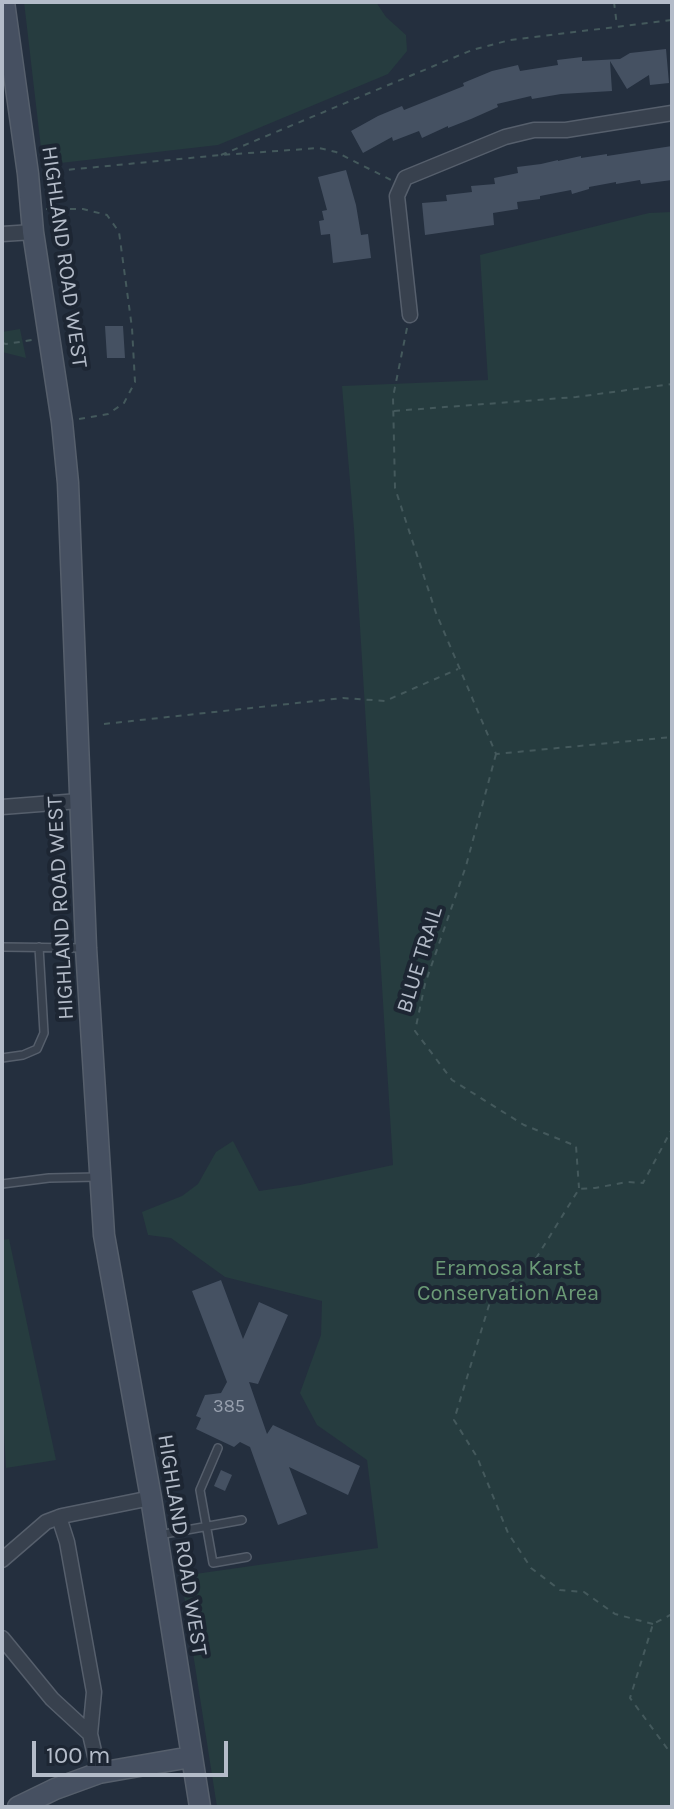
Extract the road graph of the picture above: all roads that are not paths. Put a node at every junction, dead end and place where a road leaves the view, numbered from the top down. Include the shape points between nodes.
1 (4, 2) edge
2 (672, 113) edge
3 (33, 232) junction
4 (2, 234) edge
5 (410, 315) road end
6 (79, 801) junction
7 (2, 807) edge
8 (2, 947) edge
9 (39, 947) junction
10 (86, 948) junction
11 (2, 1058) edge
12 (100, 1177) junction
13 (2, 1184) edge
14 (218, 1448) dead end
15 (151, 1498) junction
16 (59, 1517) junction
17 (242, 1520) dead end
18 (206, 1526) junction
19 (157, 1536) junction
20 (247, 1557) dead end
21 (2, 1560) edge
22 (2, 1638) edge
23 (90, 1734) junction
24 (191, 1757) junction
25 (99, 1773) junction
26 (18, 1807) edge
27 (200, 1807) edge

1 - 3 street, HIGHLAND ROAD WEST
2 - 5 street via 505,137 405,178 397,196
3 - 4 street
3 - 6 street, HIGHLAND ROAD WEST via 68,483
6 - 7 street
6 - 10 street, HIGHLAND ROAD WEST
8 - 9 lane
9 - 10 lane
9 - 11 lane via 44,1033 37,1049
10 - 12 street, HIGHLAND ROAD WEST
12 - 13 lane
12 - 15 street, HIGHLAND ROAD WEST via 104,1235
14 - 18 lane via 200,1490
15 - 16 street
15 - 19 street, HIGHLAND ROAD WEST
16 - 21 street via 42,1524
16 - 23 street via 94,1692
17 - 18 lane
18 - 19 lane
18 - 20 lane via 213,1563
19 - 24 street, HIGHLAND ROAD WEST
22 - 23 street via 52,1699
23 - 25 street
24 - 25 street
24 - 27 street, HIGHLAND ROAD WEST
25 - 26 street

